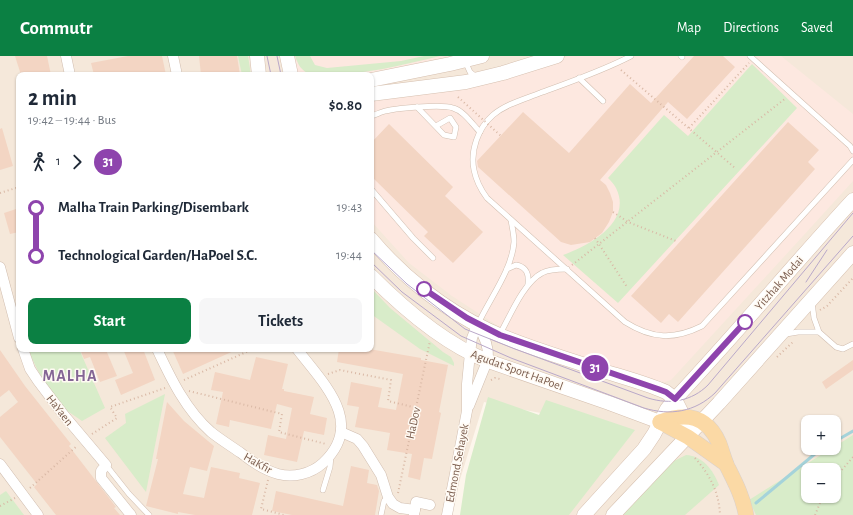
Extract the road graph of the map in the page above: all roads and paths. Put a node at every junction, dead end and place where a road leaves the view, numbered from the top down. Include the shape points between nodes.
1 (66, 56) edge
2 (173, 56) edge
3 (257, 56) edge
4 (287, 56) edge
5 (482, 56) edge
6 (557, 56) edge
7 (631, 56) edge
8 (751, 57) edge
9 (464, 58) edge
10 (614, 64) junction
11 (69, 72) edge
12 (176, 72) edge
13 (259, 72) edge
14 (290, 72) edge
15 (579, 78) junction
16 (374, 79) edge
17 (480, 79) junction
18 (374, 94) edge
19 (791, 94) junction
20 (458, 97) dead end
21 (603, 100) dead end
22 (417, 108) junction
23 (374, 115) edge
24 (436, 126) dead end
25 (689, 128) junction
26 (480, 132) junction
27 (501, 136) dead end
28 (853, 151) edge
29 (717, 152) junction
30 (853, 160) edge
31 (735, 168) dead end
32 (16, 188) edge
33 (374, 192) edge
34 (0, 193) edge
35 (853, 200) edge
36 (612, 212) dead end
37 (511, 220) junction
38 (628, 222) junction
39 (595, 238) dead end
40 (676, 241) dead end
41 (374, 242) edge
42 (599, 244) junction
43 (853, 253) edge
44 (433, 258) dead end
45 (572, 265) dead end
46 (0, 267) edge
47 (507, 269) junction
48 (567, 269) junction
49 (374, 279) edge
50 (528, 285) junction
51 (627, 288) dead end
52 (812, 297) junction
53 (477, 324) junction
54 (16, 327) edge
55 (819, 332) junction
56 (500, 335) junction
57 (779, 335) junction
58 (430, 340) dead end
59 (853, 344) edge
60 (23, 352) edge
61 (158, 352) edge
62 (247, 352) edge
63 (299, 352) edge
64 (470, 353) junction
65 (488, 361) junction
66 (319, 377) junction
67 (502, 380) dead end
68 (488, 382) dead end
69 (176, 388) junction
70 (675, 399) junction
71 (416, 408) junction
72 (467, 411) junction
73 (682, 417) junction
74 (702, 421) junction
75 (660, 422) junction
76 (341, 432) junction
77 (688, 436) junction
78 (84, 440) junction
79 (333, 451) junction
80 (692, 454) dead end
81 (853, 457) edge
82 (0, 464) edge
83 (726, 464) junction
84 (106, 465) junction
85 (270, 471) junction
86 (841, 471) edge
87 (323, 490) dead end
88 (22, 494) junction
89 (388, 497) junction
90 (820, 503) edge
91 (430, 505) dead end
92 (0, 506) edge
93 (396, 506) junction
94 (414, 513) edge
95 (38, 515) edge
96 (131, 515) edge
97 (149, 515) edge
98 (284, 515) edge
99 (381, 515) edge
100 (447, 515) edge
101 (584, 515) edge
102 (613, 515) edge
103 (720, 515) edge
104 (746, 515) edge
105 (814, 515) edge

1 - 11 street
2 - 12 street
3 - 13 street
4 - 14 street
5 - 9 street
6 - 17 street
7 - 10 lane
8 - 19 lane
8 - 25 path
9 - 16 street
9 - 17 lane via 470,72
10 - 15 lane
10 - 25 path
15 - 21 lane
15 - 26 lane via 506,106 494,114
17 - 18 street
19 - 28 lane
19 - 29 path
20 - 27 path, bridge
22 - 23 lane
22 - 24 lane
22 - 26 lane via 454,108 464,114
25 - 29 path
26 - 37 lane via 473,153 474,171 487,198
29 - 31 path
29 - 38 path
30 - 48 lane via 702,326 692,331 662,336 638,330
32 - 34 path
33 - 44 lane
35 - 70 street, Yitzhak Modai
36 - 38 path
37 - 47 lane via 514,241
37 - 48 lane
38 - 40 path
38 - 42 path
39 - 42 path
41 - 53 street via 396,267 433,296
42 - 45 path
42 - 51 path
43 - 52 street
46 - 54 street
47 - 50 lane via 516,265 525,268 528,272
47 - 53 lane
48 - 50 lane via 543,272
49 - 64 street, Agudat Sport HaPoel via 436,332
50 - 56 lane
52 - 55 lane via 814,318
52 - 57 street
53 - 56 street
53 - 64 street, Edmond Sehayek
53 - 65 street via 487,345
55 - 57 lane
55 - 59 lane via 836,347 843,348
56 - 70 street via 658,389
57 - 74 street
58 - 71 path, HaDov
60 - 78 street, HaYaen via 38,381
61 - 69 street, HaKfir
62 - 69 path
63 - 66 street, HaKfir
64 - 65 street, Agudat Sport HaPoel
64 - 72 street, Edmond Sehayek
65 - 72 street, Edmond Sehayek
65 - 75 street, Agudat Sport HaPoel
66 - 71 path via 340,370 391,380 388,401
66 - 76 street, HaKfir via 336,404 342,425
67 - 68 path via 495,378
69 - 78 path via 110,406 117,418
69 - 79 path via 282,414 279,432
69 - 85 street, HaKfir via 210,431
70 - 73 street
70 - 75 street, Yitzhak Modai
71 - 93 path, HaDov
72 - 100 street, Edmond Sehayek
73 - 74 main road
73 - 75 main road
73 - 77 street
74 - 77 street
74 - 83 main road via 716,437
75 - 77 main road
75 - 101 street, Yitzhak Modai via 640,453
76 - 79 street, HaKfir
76 - 89 street via 357,439 364,446 381,475
77 - 83 main road
77 - 102 street
78 - 84 street, HaYaen
78 - 88 path
79 - 85 street, HaKfir via 314,470 306,473 291,475
79 - 87 lane
80 - 103 path via 714,486
81 - 86 path
82 - 88 street
83 - 104 main road via 741,495
84 - 96 street via 101,471 101,478
84 - 97 lane, HaYaen
85 - 98 path via 261,509
88 - 92 path
88 - 95 street
89 - 93 street
89 - 99 lane via 384,501
90 - 105 path
91 - 94 street via 416,502
93 - 94 street

